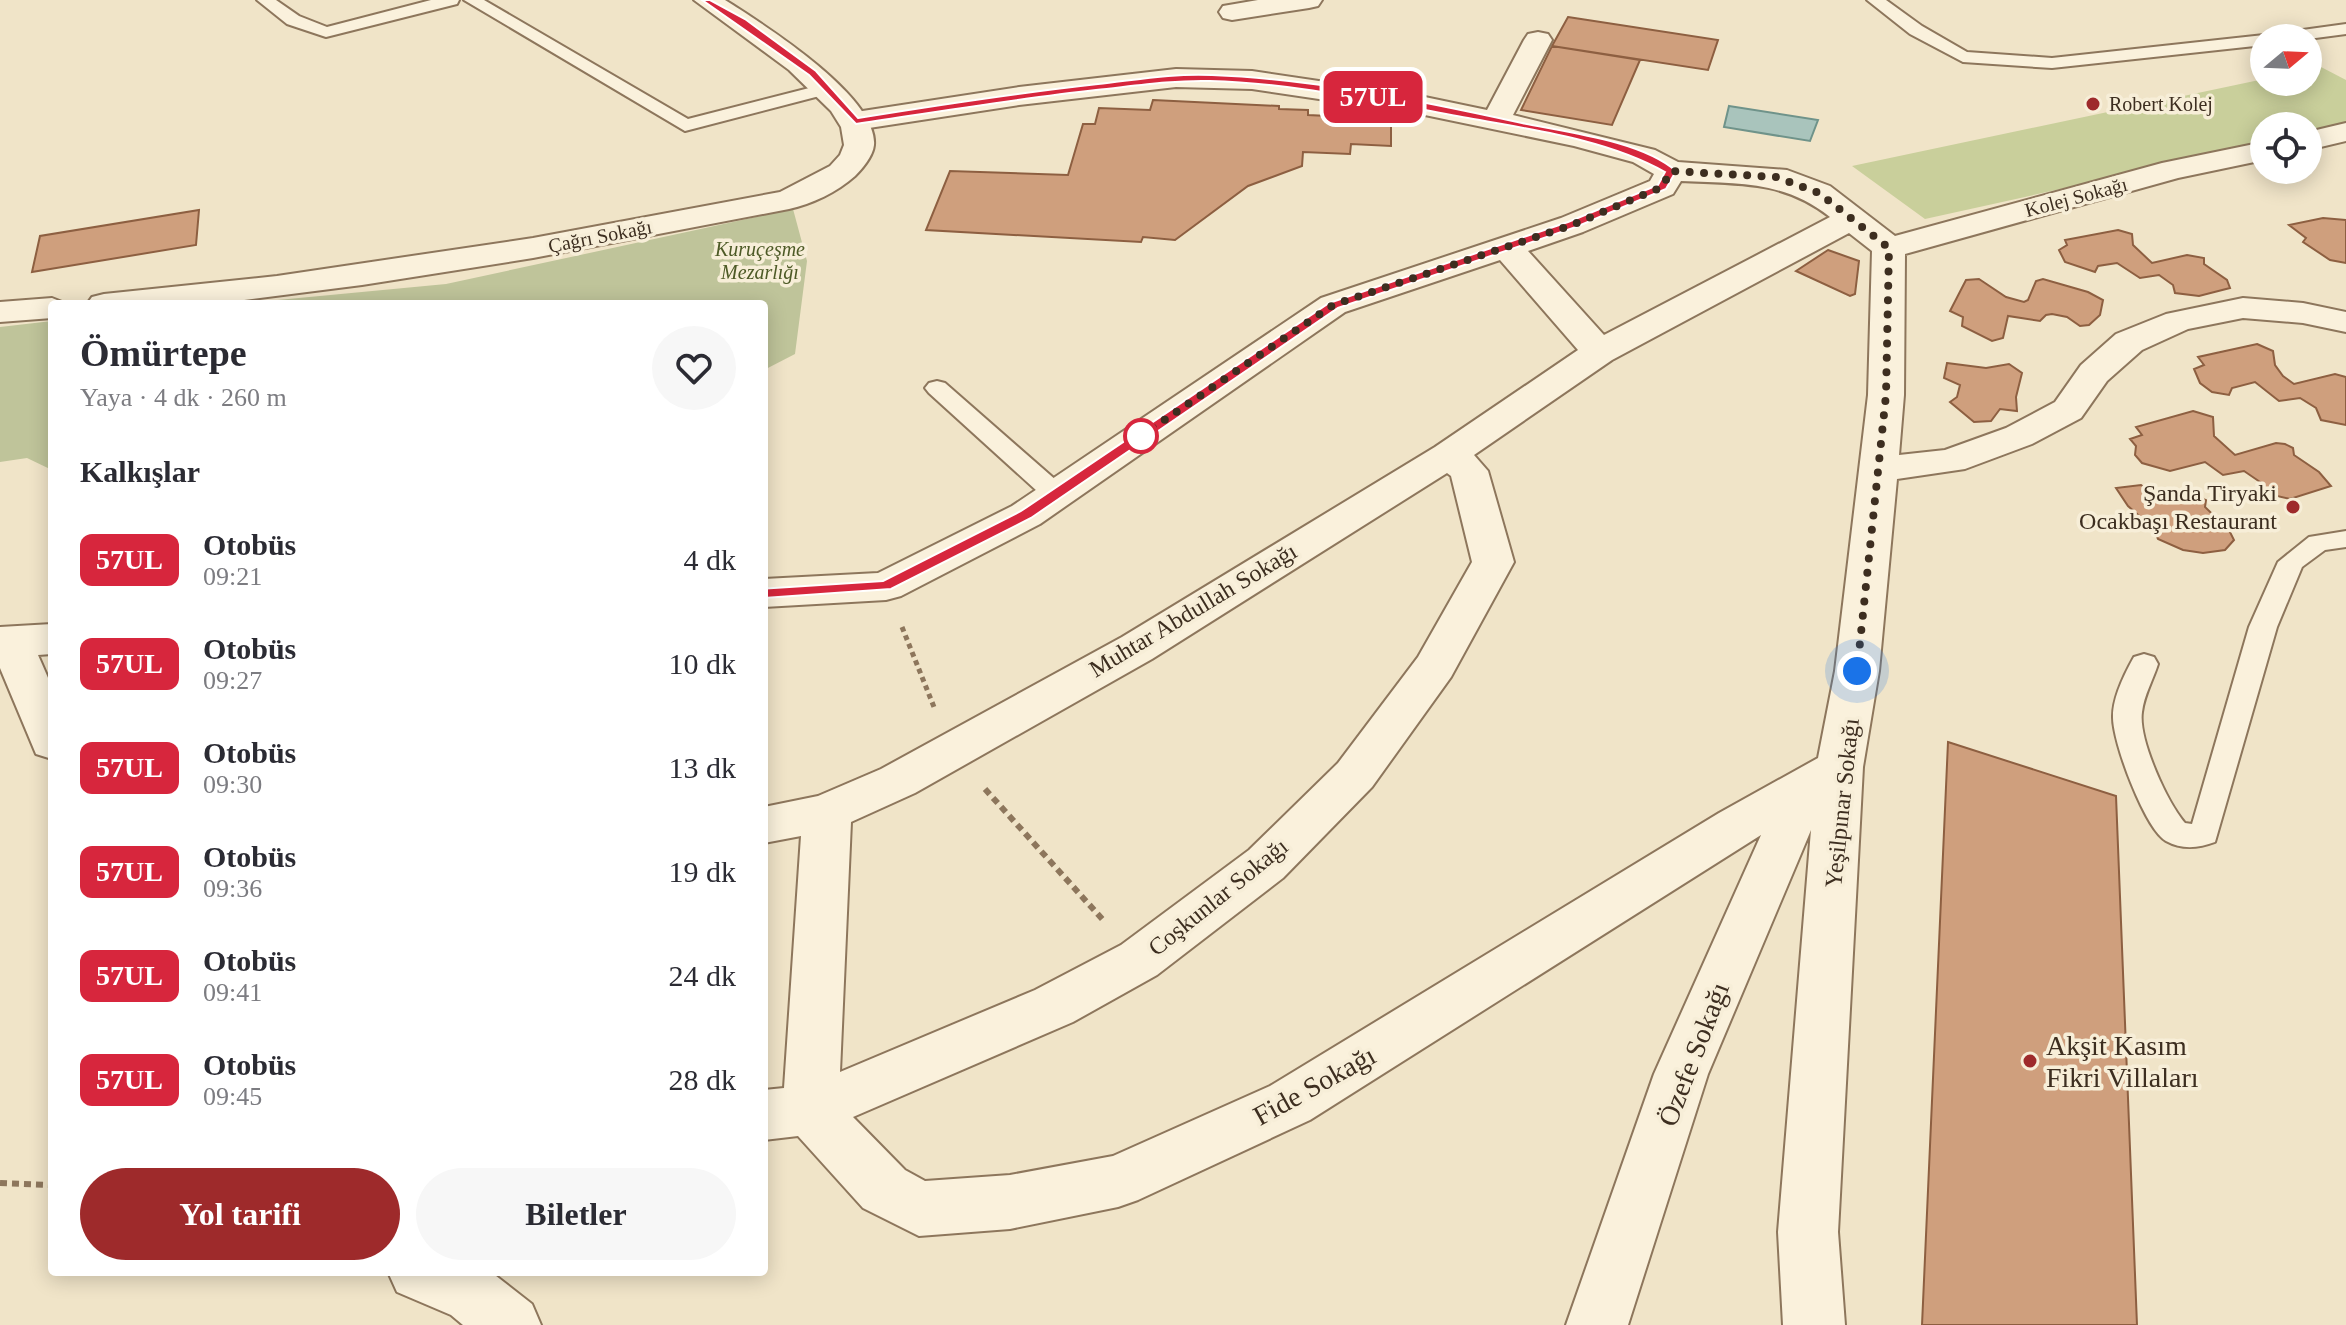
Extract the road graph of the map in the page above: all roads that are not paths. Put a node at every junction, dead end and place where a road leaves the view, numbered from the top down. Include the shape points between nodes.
1 (265, 0) edge
2 (451, 0) edge
3 (472, 0) edge
4 (707, 0) edge
5 (1309, 0) edge
6 (1875, 0) edge
7 (1232, 12) dead end
8 (2346, 29) edge
9 (2322, 32) edge
10 (1538, 40) dead end
11 (2250, 42) edge
12 (825, 89) junction
13 (1496, 120) junction
14 (856, 121) junction
15 (2346, 132) edge
16 (2322, 138) edge
17 (2250, 154) edge
18 (1671, 171) junction
19 (1851, 219) junction
20 (1507, 247) junction
21 (1889, 248) junction
22 (144, 300) edge
23 (48, 308) edge
24 (0, 312) edge
25 (2346, 322) edge
26 (1599, 352) junction
27 (937, 388) dead end
28 (1449, 455) junction
29 (1878, 469) junction
30 (1056, 494) junction
31 (2346, 539) edge
32 (768, 593) edge
33 (21, 641) edge
34 (2144, 664) dead end
35 (48, 729) edge
36 (1822, 778) junction
37 (827, 812) junction
38 (768, 824) edge
39 (787, 1113) edge
40 (428, 1276) edge
41 (510, 1325) edge
42 (1597, 1325) edge
43 (1814, 1325) edge

1 - 2 lane via 293,20 326,32
3 - 12 lane via 685,125
4 - 12 street via 812,73
5 - 7 street
6 - 11 lane via 1963,57 2052,63
8 - 9 lane
10 - 13 street
12 - 14 street
13 - 14 street via 1337,91 1176,78
13 - 18 street via 1644,156
14 - 22 street, Çağrı Sokağı via 859,144 847,167 789,200 460,262
15 - 16 street
17 - 21 street, Kolej Sokağı
18 - 19 street via 1776,177 1819,193
18 - 20 street via 1662,187
19 - 21 street
19 - 26 street, Muhtar Abdullah Sokağı
20 - 26 street
20 - 30 street via 1333,305
21 - 29 street, Yeşilpınar Sokağı
23 - 24 street
25 - 29 street via 2243,308 2178,321 2129,342 2094,373 2068,410 2019,436 1951,461
26 - 28 street, Muhtar Abdullah Sokağı
27 - 30 lane
28 - 37 street, Muhtar Abdullah Sokağı via 1137,648 898,781
28 - 39 street, Coşkunlar Sokağı via 1469,471 1493,562 1435,666 1344,786 1266,864 1139,960 1054,1006 892,1078
29 - 36 street, Yeşilpınar Sokağı via 1857,671
30 - 32 street via 1026,515 886,586
31 - 34 lane via 2318,543 2291,562 2263,627 2204,834 2177,834 2144,775 2127,718
33 - 35 street
36 - 39 street, Fide Sokağı via 1290,1103 1118,1181 1010,1202 919,1209 884,1189
36 - 42 street, Özefe Sokağı via 1681,1074
36 - 43 street, Yeşilpınar Sokağı via 1808,1232
37 - 38 street, Muhtar Abdullah Sokağı
37 - 39 street
40 - 41 street via 473,1294

